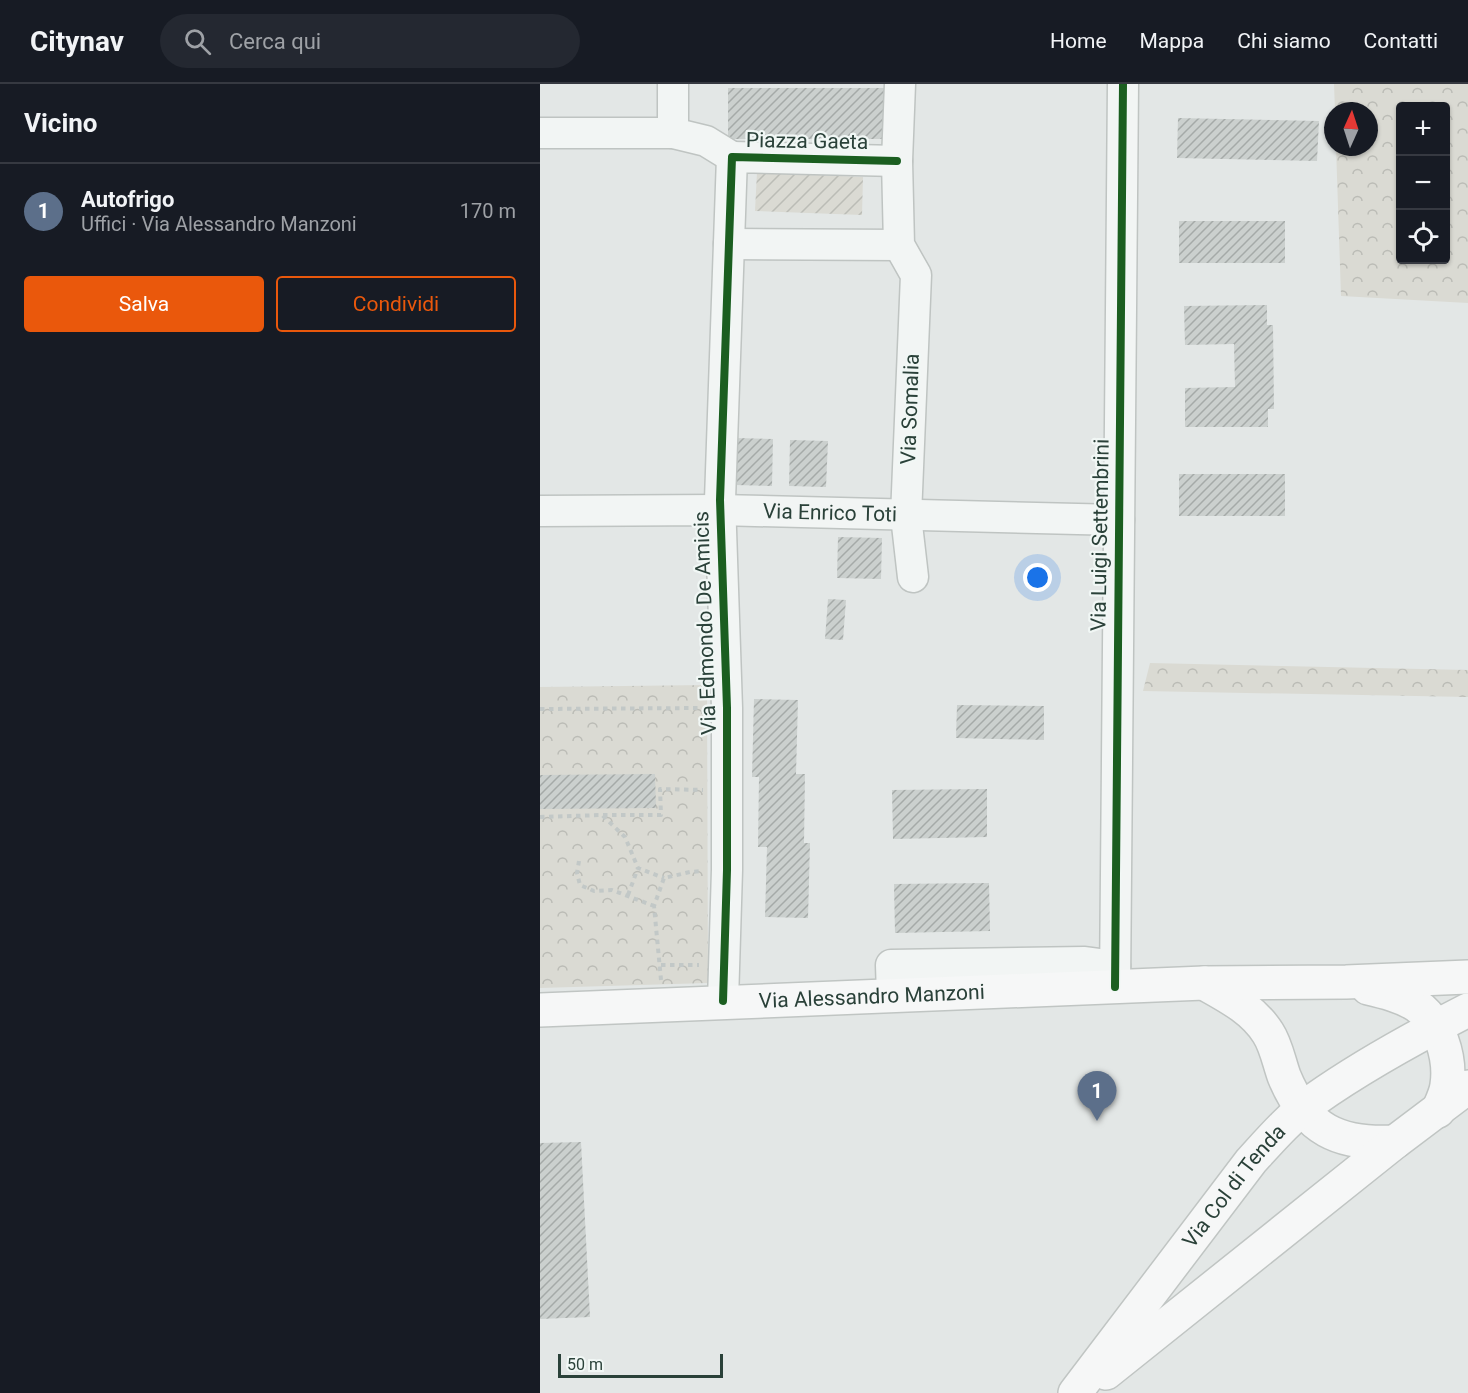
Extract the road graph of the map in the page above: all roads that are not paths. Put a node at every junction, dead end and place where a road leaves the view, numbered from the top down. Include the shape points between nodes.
1 (673, 84) edge
2 (900, 84) edge
3 (1123, 84) edge
4 (540, 133) edge
5 (673, 133) junction
6 (732, 157) junction
7 (897, 161) junction
8 (729, 244) junction
9 (899, 245) junction
10 (719, 510) junction
11 (540, 511) edge
12 (906, 516) junction
13 (1119, 520) junction
14 (913, 577) dead end
15 (1115, 977) junction
16 (1468, 977) edge
17 (1346, 982) junction
18 (1204, 983) junction
19 (723, 1001) junction
20 (540, 1010) edge
21 (1468, 1010) edge
22 (1435, 1027) junction
23 (1468, 1087) edge
24 (1301, 1110) junction
25 (1438, 1111) junction
26 (1395, 1142) junction
27 (1075, 1393) edge
28 (1081, 1393) edge

1 - 5 street
2 - 7 street
3 - 13 street, Via Luigi Settembrini
4 - 5 street
5 - 6 street via 706,141
6 - 7 street, Piazza Gaeta
6 - 8 street, Piazza Gaeta
7 - 9 street
8 - 9 street
8 - 10 street, Via Edmondo De Amicis
9 - 12 street, Via Somalia via 916,275
10 - 11 street, Via Enrico Toti
10 - 12 street, Via Enrico Toti
10 - 19 street, Via Edmondo De Amicis via 727,708
12 - 13 street, Via Enrico Toti
12 - 14 street, Via Somalia
13 - 15 street, Via Luigi Settembrini
15 - 18 main road, Via Alessandro Manzoni
15 - 19 main road, Via Alessandro Manzoni via 892,995
16 - 17 main road, Via Alessandro Manzoni
17 - 18 main road, Via Alessandro Manzoni
17 - 22 main road via 1395,995 1418,1006
18 - 24 main road via 1252,1013 1269,1033
19 - 20 main road, Via Alessandro Manzoni
21 - 22 main road, Via Col di Tenda
22 - 24 main road, Via Col di Tenda
22 - 25 main road via 1448,1060 1447,1085
23 - 25 main road
24 - 26 main road via 1319,1126 1346,1139
24 - 27 main road, Via Col di Tenda via 1251,1161
25 - 26 main road
26 - 28 main road

